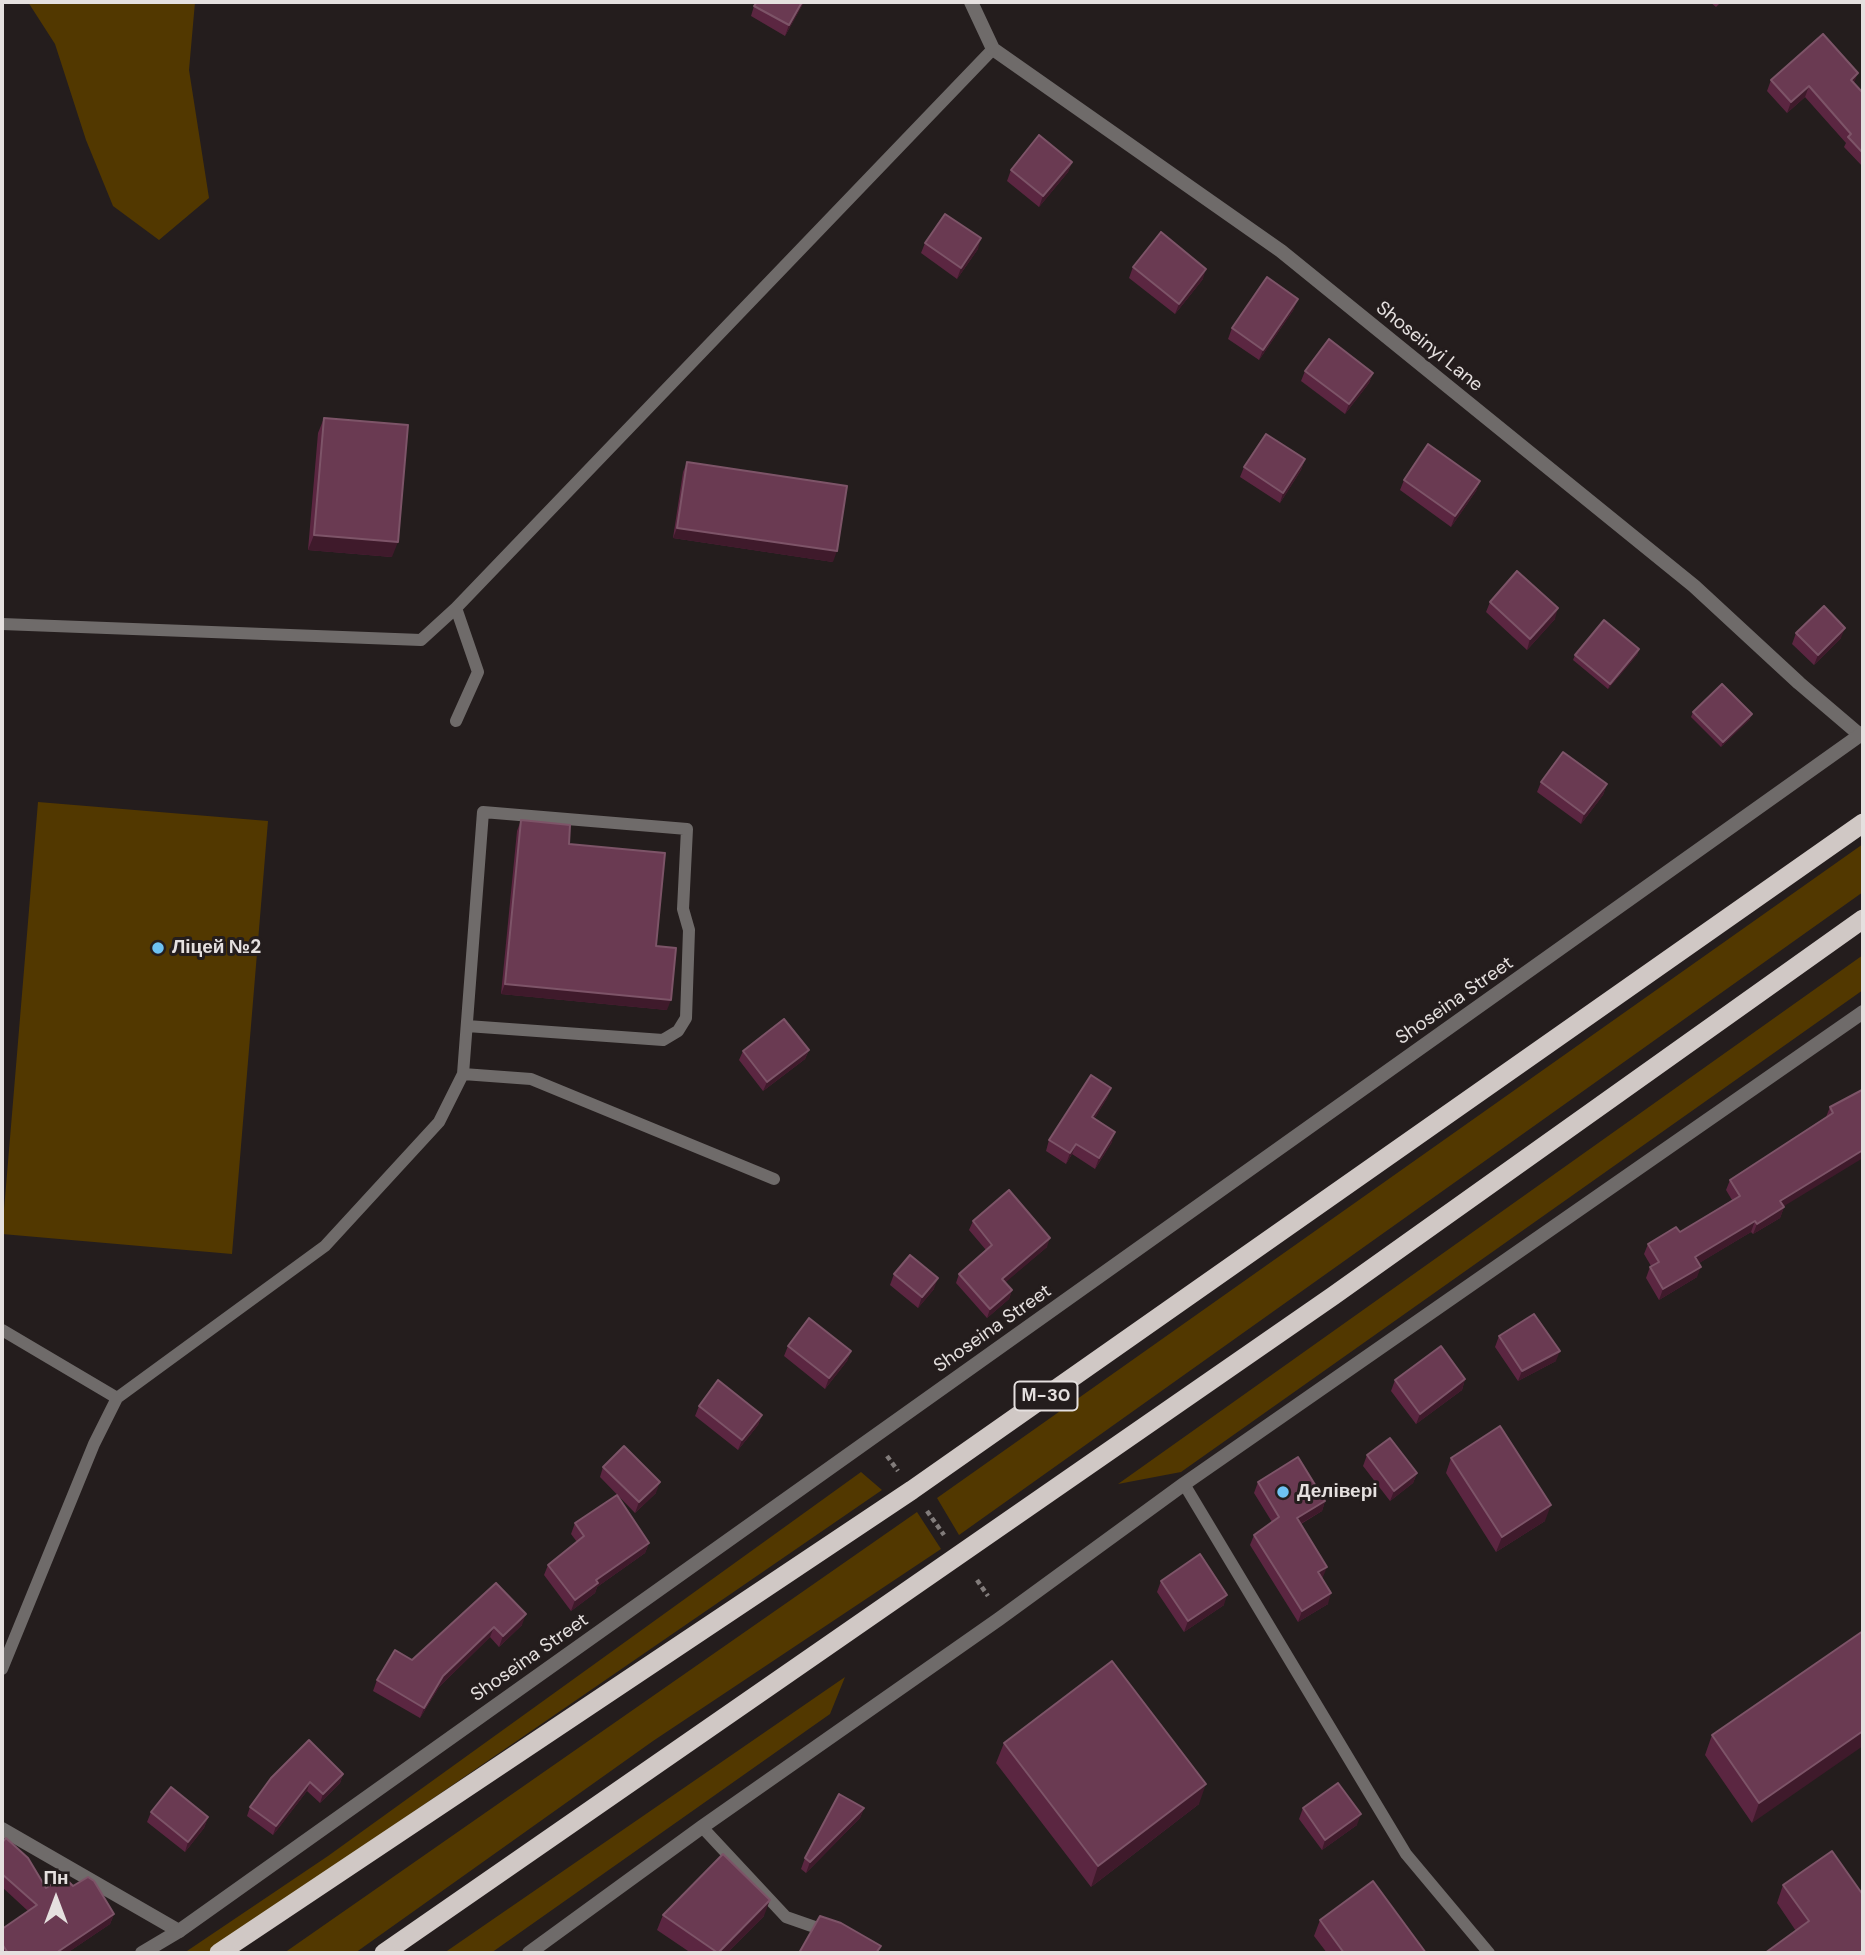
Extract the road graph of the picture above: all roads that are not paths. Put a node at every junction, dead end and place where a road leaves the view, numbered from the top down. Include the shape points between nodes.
1 (971, 2) edge
2 (993, 49) junction
3 (456, 608) junction
4 (2, 624) edge
5 (456, 721) dead end
6 (1862, 734) edge
7 (1863, 823) edge
8 (1863, 919) edge
9 (1863, 1012) edge
10 (467, 1026) junction
11 (463, 1074) junction
12 (774, 1179) dead end
13 (2, 1330) edge
14 (117, 1398) junction
15 (1184, 1485) junction
16 (2, 1669) edge
17 (702, 1827) junction
18 (2, 1829) edge
19 (179, 1931) junction
20 (842, 1937) edge
21 (142, 1953) edge
22 (219, 1953) edge
23 (384, 1953) edge
24 (529, 1953) edge
25 (1489, 1953) edge

1 - 2 street, Shoseinyi Lane
2 - 3 lane
2 - 6 street, Shoseinyi Lane via 1282,251 1694,586
3 - 4 lane via 421,640
3 - 5 lane via 478,672
6 - 19 street, Shoseina Street
7 - 22 highway, М-30 via 912,1490
8 - 23 highway via 1333,1296
9 - 15 street
10 - 10 lane via 483,813 687,829 683,909 689,930 686,1018 678,1031 663,1040
10 - 11 lane
11 - 12 lane via 531,1079
11 - 14 lane via 439,1122 325,1246
13 - 14 lane
14 - 16 lane
15 - 17 street
15 - 25 lane via 1406,1854
17 - 20 lane via 786,1917
17 - 24 street
18 - 19 street
19 - 21 street, Shoseina Street

